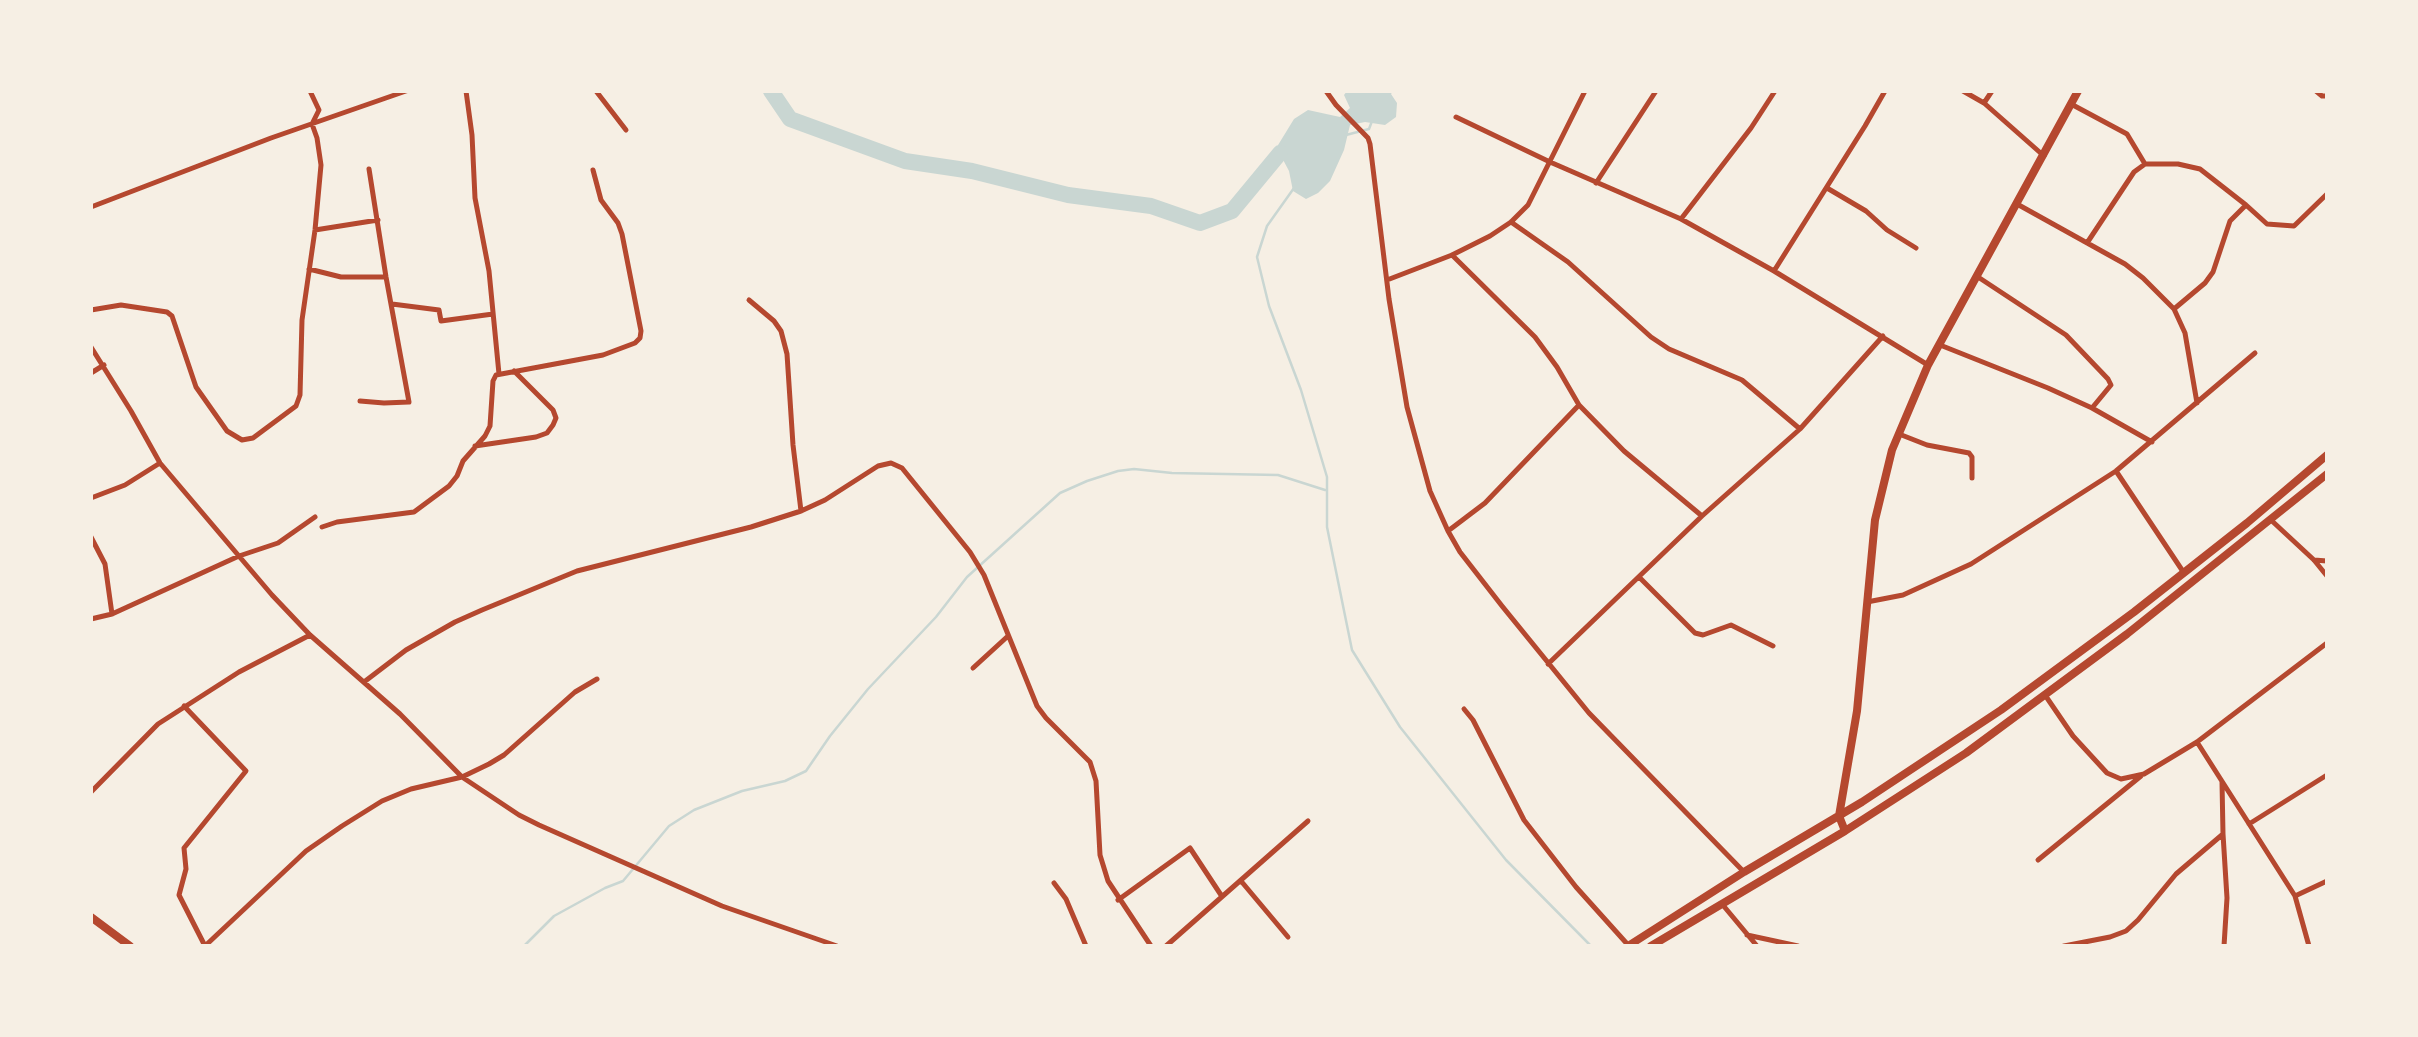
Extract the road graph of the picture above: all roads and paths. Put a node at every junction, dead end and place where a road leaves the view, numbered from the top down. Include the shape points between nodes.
1 (310, 91) edge
2 (406, 91) edge
3 (466, 91) edge
4 (596, 91) edge
5 (1326, 91) edge
6 (1585, 91) edge
7 (1656, 91) edge
8 (1775, 91) edge
9 (1885, 91) edge
10 (1963, 91) edge
11 (1992, 91) edge
12 (2078, 91) edge
13 (2316, 91) edge
14 (2327, 96) edge
15 (1984, 103) junction
16 (2071, 104) junction
17 (1456, 117) dead end
18 (312, 124) junction
19 (626, 130) dead end
20 (2044, 156) junction
21 (1550, 162) junction
22 (2145, 164) junction
23 (369, 169) dead end
24 (593, 170) dead end
25 (1596, 183) junction
26 (1827, 188) junction
27 (2327, 194) edge
28 (2017, 204) junction
29 (2246, 205) junction
30 (91, 208) edge
31 (1681, 219) junction
32 (378, 220) junction
33 (1511, 222) junction
34 (315, 230) junction
35 (2087, 243) junction
36 (1916, 248) dead end
37 (1452, 255) junction
38 (310, 269) junction
39 (1774, 271) junction
40 (386, 277) junction
41 (1978, 277) junction
42 (1387, 280) junction
43 (749, 300) dead end
44 (392, 304) junction
45 (2174, 309) junction
46 (91, 310) edge
47 (493, 314) junction
48 (1883, 337) junction
49 (1940, 345) junction
50 (91, 347) edge
51 (2255, 353) dead end
52 (104, 365) junction
53 (1928, 365) junction
54 (514, 371) junction
55 (91, 373) edge
56 (499, 374) junction
57 (2195, 387) junction
58 (2203, 395) junction
59 (360, 401) dead end
60 (2197, 403) junction
61 (1579, 405) junction
62 (2092, 408) junction
63 (1800, 429) junction
64 (1899, 434) junction
65 (2152, 442) junction
66 (474, 446) junction
67 (2327, 455) edge
68 (160, 463) junction
69 (2116, 471) junction
70 (2327, 474) edge
71 (1972, 478) dead end
72 (91, 498) edge
73 (801, 511) junction
74 (1702, 516) junction
75 (315, 517) dead end
76 (2272, 521) junction
77 (2247, 523) junction
78 (322, 527) dead end
79 (1448, 531) junction
80 (2258, 531) junction
81 (91, 537) edge
82 (239, 556) junction
83 (2314, 561) junction
84 (2327, 561) edge
85 (2184, 573) junction
86 (2327, 576) edge
87 (1639, 577) junction
88 (1867, 602) junction
89 (112, 614) junction
90 (91, 619) edge
91 (310, 635) junction
92 (1008, 636) junction
93 (2327, 643) edge
94 (1773, 646) dead end
95 (1548, 664) junction
96 (973, 668) dead end
97 (597, 679) dead end
98 (364, 682) junction
99 (2045, 695) junction
100 (184, 706) junction
101 (1464, 709) dead end
102 (2197, 742) junction
103 (2144, 774) junction
104 (2327, 775) edge
105 (462, 777) junction
106 (2222, 782) junction
107 (91, 792) edge
108 (1839, 816) junction
109 (1308, 821) dead end
110 (2249, 824) junction
111 (1845, 831) junction
112 (2223, 834) junction
113 (2038, 860) dead end
114 (1744, 872) junction
115 (1241, 881) junction
116 (2327, 881) edge
117 (1054, 883) dead end
118 (1221, 895) junction
119 (2295, 896) junction
120 (1118, 900) junction
121 (1722, 904) junction
122 (91, 917) edge
123 (1747, 934) junction
124 (1287, 937) dead end
125 (130, 946) edge
126 (837, 946) edge
127 (1086, 946) edge
128 (1151, 946) edge
129 (1166, 946) edge
130 (1629, 946) edge
131 (1651, 946) edge
132 (1757, 946) edge
133 (1798, 946) edge
134 (2064, 946) edge
135 (2224, 946) edge
136 (2309, 946) edge

1 - 18 street via 319,110
2 - 18 street
3 - 47 street via 475,198
4 - 19 street
5 - 42 street via 1368,138
6 - 21 street
7 - 25 street
8 - 31 street
9 - 26 street
10 - 15 street
11 - 15 street
12 - 16 main road
13 - 14 street
15 - 20 street
16 - 20 main road
16 - 22 street via 2127,134
17 - 21 street
18 - 30 street
18 - 34 street via 321,165
20 - 28 main road
21 - 25 street
21 - 33 street via 1528,205
22 - 29 street via 2200,169
22 - 35 street via 2134,172
23 - 32 street
24 - 54 street via 601,200 622,234 640,338 603,355
25 - 31 street
26 - 36 street
26 - 39 street
27 - 29 street via 2294,226 2267,224
28 - 35 street
28 - 41 main road
29 - 45 street via 2230,221 2213,272
31 - 39 street
32 - 34 street
32 - 40 street
33 - 37 street
33 - 63 street via 1567,262 1669,349 1742,380
34 - 38 street
35 - 45 street via 2125,264
37 - 42 street
37 - 61 street via 1535,337
38 - 40 street via 341,277
38 - 46 street via 302,320 300,396 290,412 253,439 242,440 227,431 196,387 167,312 121,304
39 - 48 street
40 - 44 street
41 - 49 main road
41 - 62 street via 2066,335 2108,379 2111,385
42 - 79 street via 1414,439
43 - 73 street via 774,321 788,354
44 - 47 street via 439,310 442,321
44 - 59 street via 409,401
45 - 57 street via 2185,333
47 - 56 street
48 - 53 street
48 - 63 street
49 - 53 main road
49 - 62 street
50 - 52 street
51 - 58 street
52 - 55 street
52 - 68 street
53 - 64 main road
54 - 56 street
54 - 66 street via 553,410 553,425 536,437
56 - 66 street via 493,381 490,426
57 - 58 street
57 - 60 street
58 - 60 street
60 - 65 street
61 - 74 street via 1624,451
61 - 79 street via 1485,503
62 - 65 street
63 - 74 street
64 - 71 street via 1969,453
64 - 88 main road via 1875,520
65 - 69 street
66 - 78 street via 449,486 414,512
67 - 77 main road
68 - 72 street via 125,485
68 - 82 street
69 - 85 street
69 - 88 street via 1971,564 1903,595
70 - 76 main road
73 - 92 street via 878,466 891,463 902,468 970,552
73 - 98 street via 577,571 455,622
74 - 87 street
75 - 82 street via 278,543
76 - 80 main road
76 - 83 street
77 - 80 main road
77 - 85 main road
79 - 95 street
80 - 99 main road
81 - 89 street via 105,564
82 - 89 street
82 - 91 street
83 - 84 street
83 - 86 street
85 - 108 main road via 1949,747
87 - 94 street via 1699,635 1731,625
87 - 95 street
88 - 108 main road via 1857,711
89 - 90 street
91 - 98 street
91 - 100 street
92 - 96 street
92 - 120 street via 1037,706 1090,762 1096,780 1100,855
93 - 102 street
95 - 114 street via 1589,713
97 - 105 street via 568,697 504,755
98 - 105 street
99 - 103 street via 2073,736 2107,773 2121,779
99 - 111 main road via 1966,753
100 - 105 street via 246,771 184,848 186,869 179,895 205,946 306,851 342,825 411,789
100 - 107 street via 145,737
101 - 130 street via 1524,820
102 - 103 street
102 - 106 street
103 - 113 street
104 - 110 street
105 - 126 street via 529,820 738,912
106 - 110 street
106 - 112 street
108 - 111 main road
108 - 114 main road
109 - 115 street
110 - 119 street
111 - 121 main road
112 - 134 street via 2176,874 2126,931
112 - 135 street
114 - 130 main road
115 - 118 street
115 - 124 street
116 - 119 street
117 - 127 street
118 - 120 street via 1190,848
118 - 129 street
119 - 136 street
120 - 128 street
121 - 123 street
121 - 131 main road
122 - 125 main road
123 - 132 street
123 - 133 street

